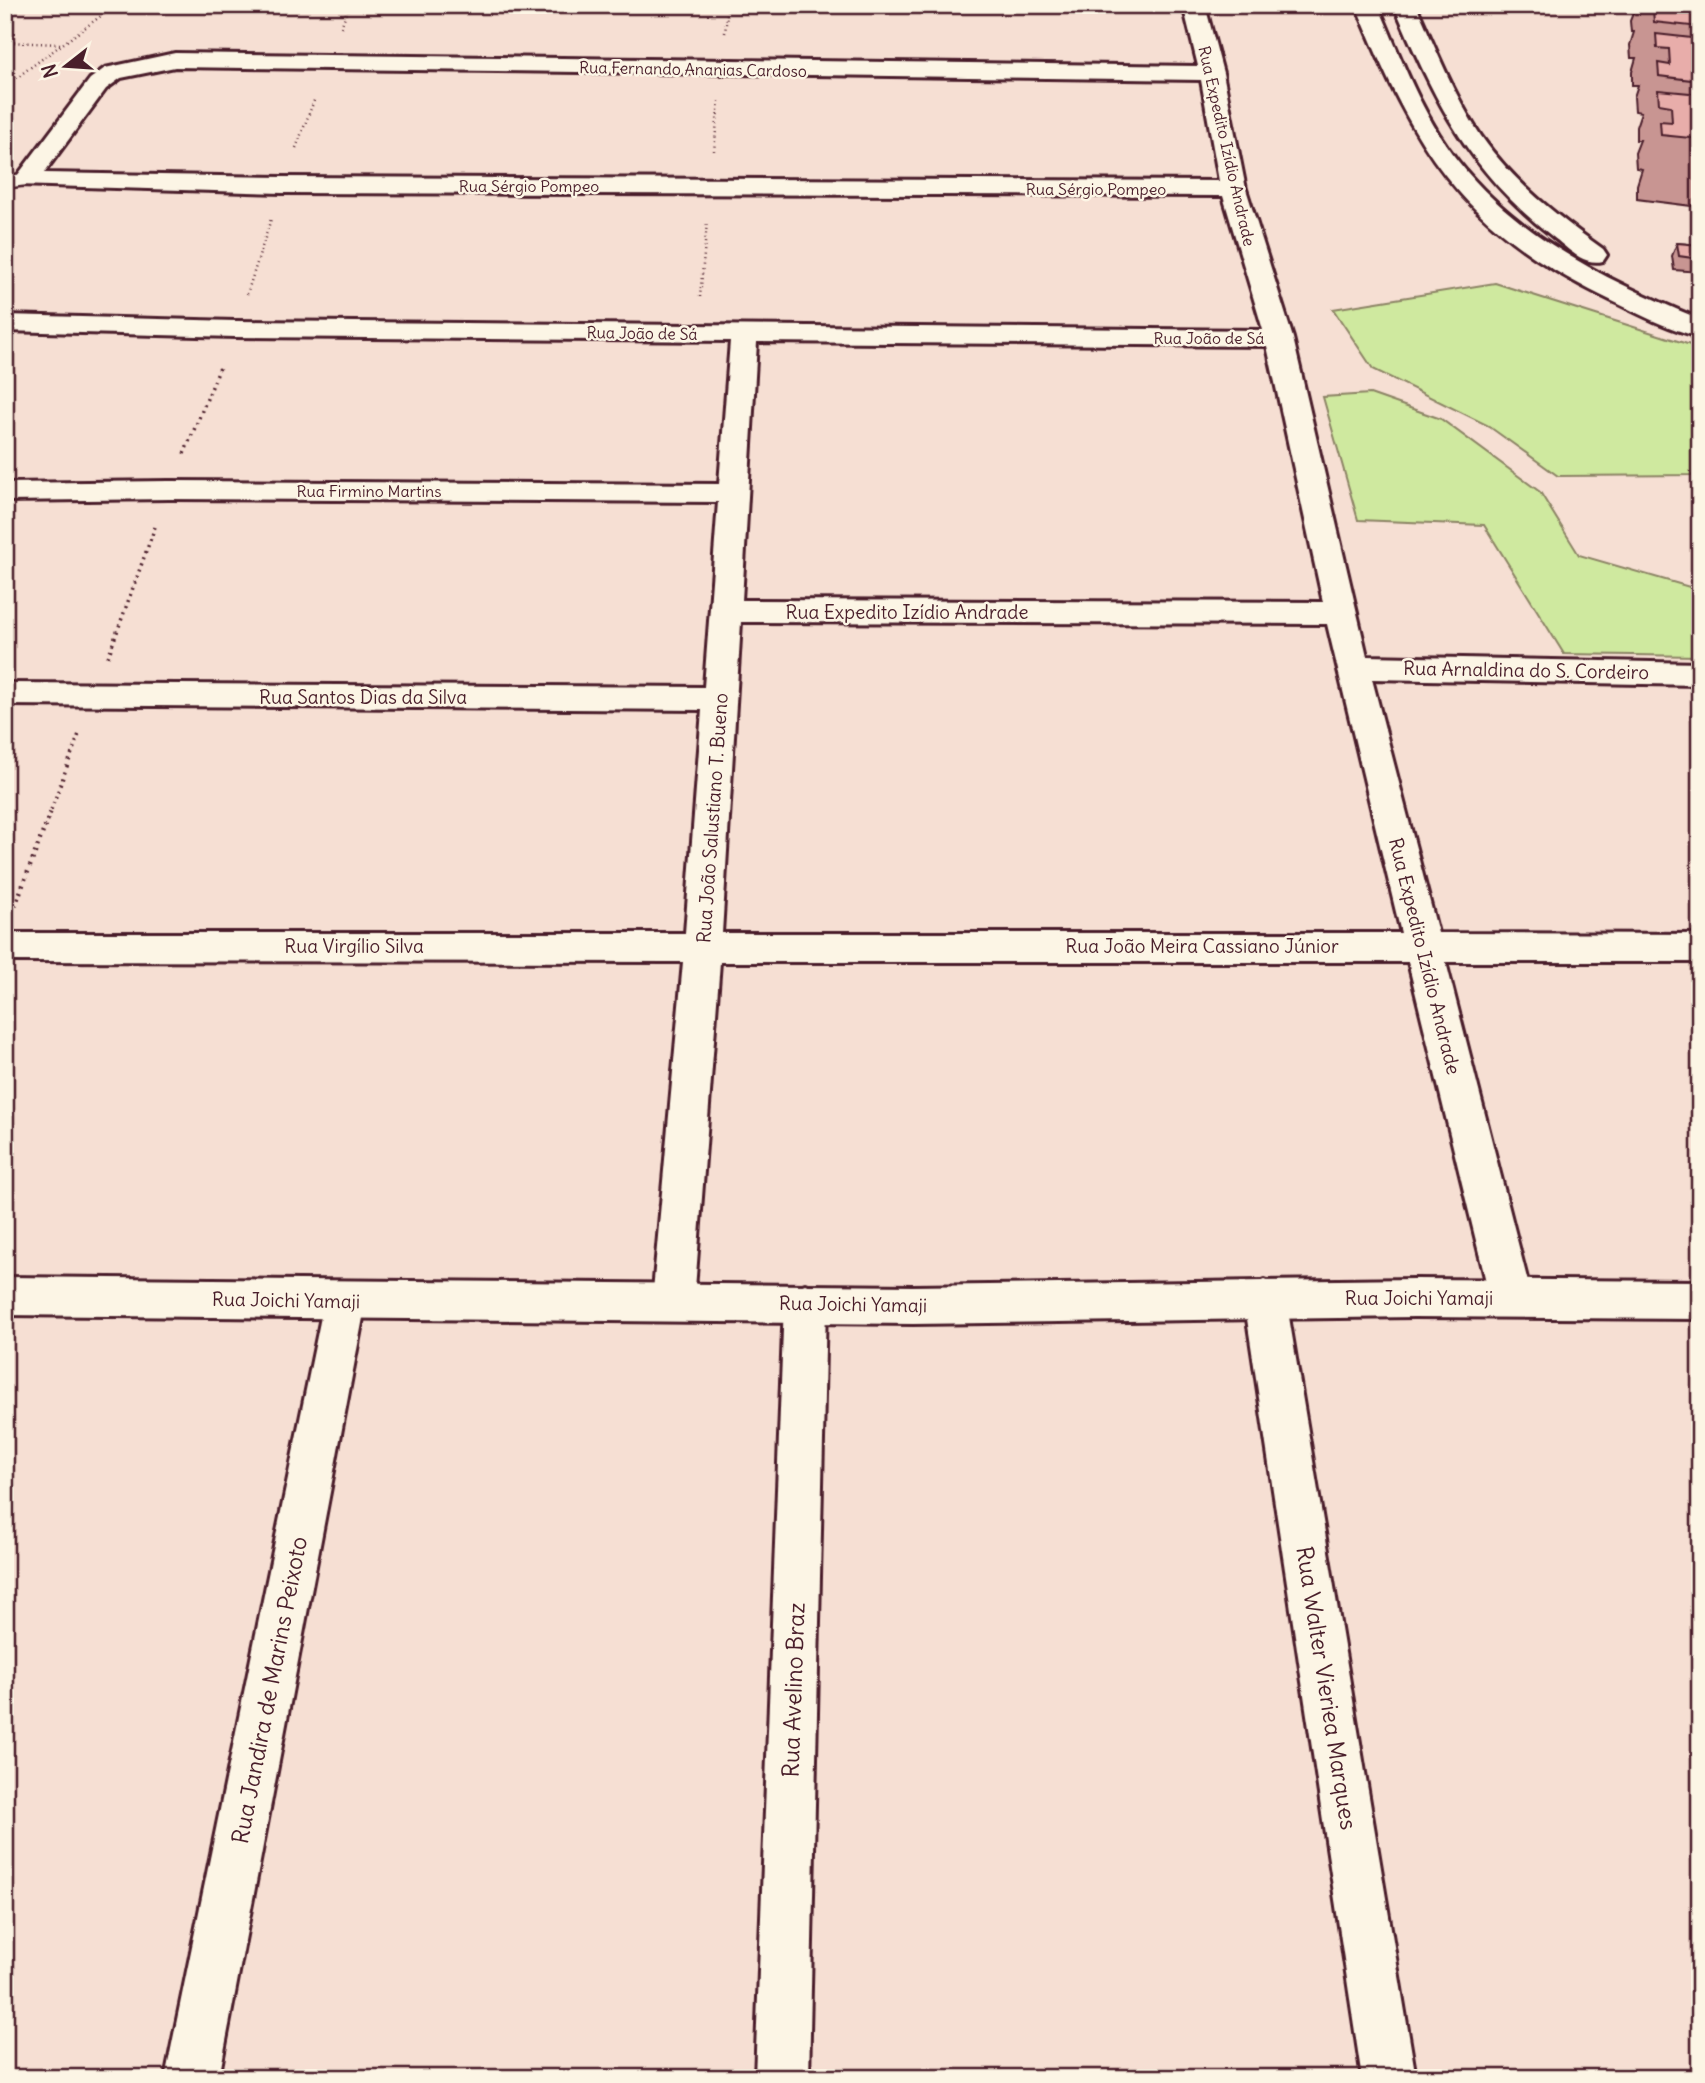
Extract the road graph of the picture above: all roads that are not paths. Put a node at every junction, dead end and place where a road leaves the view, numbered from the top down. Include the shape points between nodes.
1 (1194, 5) edge
2 (1367, 5) edge
3 (1405, 5) edge
4 (175, 60) joint
5 (1211, 73) junction
6 (16, 181) edge
7 (1233, 190) junction
8 (1700, 306) edge
9 (5, 323) edge
10 (1700, 329) edge
11 (744, 334) junction
12 (1279, 338) junction
13 (5, 492) edge
14 (733, 493) junction
15 (725, 611) junction
16 (1340, 613) junction
17 (1353, 667) junction
18 (1700, 674) edge
19 (5, 694) edge
20 (720, 699) junction
21 (703, 946) junction
22 (1423, 946) junction
23 (5, 947) edge
24 (1700, 948) edge
25 (5, 1296) edge
26 (1511, 1298) junction
27 (1265, 1299) junction
28 (1700, 1300) edge
29 (345, 1302) junction
30 (673, 1302) junction
31 (805, 1303) junction
32 (192, 2078) edge
33 (782, 2078) edge
34 (1389, 2078) edge

1 - 5 street, Rua Expedito Izídio Andrade
2 - 10 street via 1396,74 1430,137 1487,205 1570,269
3 - 8 street via 1469,136 1530,205 1606,264
4 - 5 street, Rua Fernando Ananias Cardoso
4 - 6 street, Rua Sérgio Pompeo via 113,74 98,84
5 - 7 street, Rua Expedito Izídio Andrade
6 - 7 street, Rua Sérgio Pompeo
7 - 12 street, Rua Expedito Izídio Andrade
9 - 11 street, Rua João de Sá
11 - 12 street, Rua João de Sá
11 - 14 street, Rua João Salustiano T. Bueno
12 - 16 street, Rua Expedito Izídio Andrade
13 - 14 street, Rua Firmino Martins
14 - 15 street, Rua João Salustiano T. Bueno
15 - 16 street, Rua Expedito Izídio Andrade
15 - 20 street, Rua João Salustiano T. Bueno
16 - 17 street, Rua Expedito Izídio Andrade
17 - 18 street, Rua Arnaldina do S. Cordeiro
17 - 22 street, Rua Expedito Izídio Andrade
19 - 20 street, Rua Santos Dias da Silva
20 - 21 street, Rua João Salustiano T. Bueno
21 - 22 street, Rua João Meira Cassiano Júnior
21 - 23 street, Rua Virgílio Silva
21 - 30 street, Rua João Salustiano T. Bueno
22 - 24 street, Rua João Meira Cassiano Júnior
22 - 26 street, Rua Expedito Izídio Andrade
25 - 29 street, Rua Joichi Yamaji
26 - 27 street, Rua Joichi Yamaji
26 - 28 street, Rua Joichi Yamaji
27 - 31 street, Rua Joichi Yamaji
27 - 34 street, Rua Walter Vieriea Marques
29 - 30 street, Rua Joichi Yamaji
29 - 32 street, Rua Jandira de Marins Peixoto
30 - 31 street, Rua Joichi Yamaji
31 - 33 street, Rua Avelino Braz

